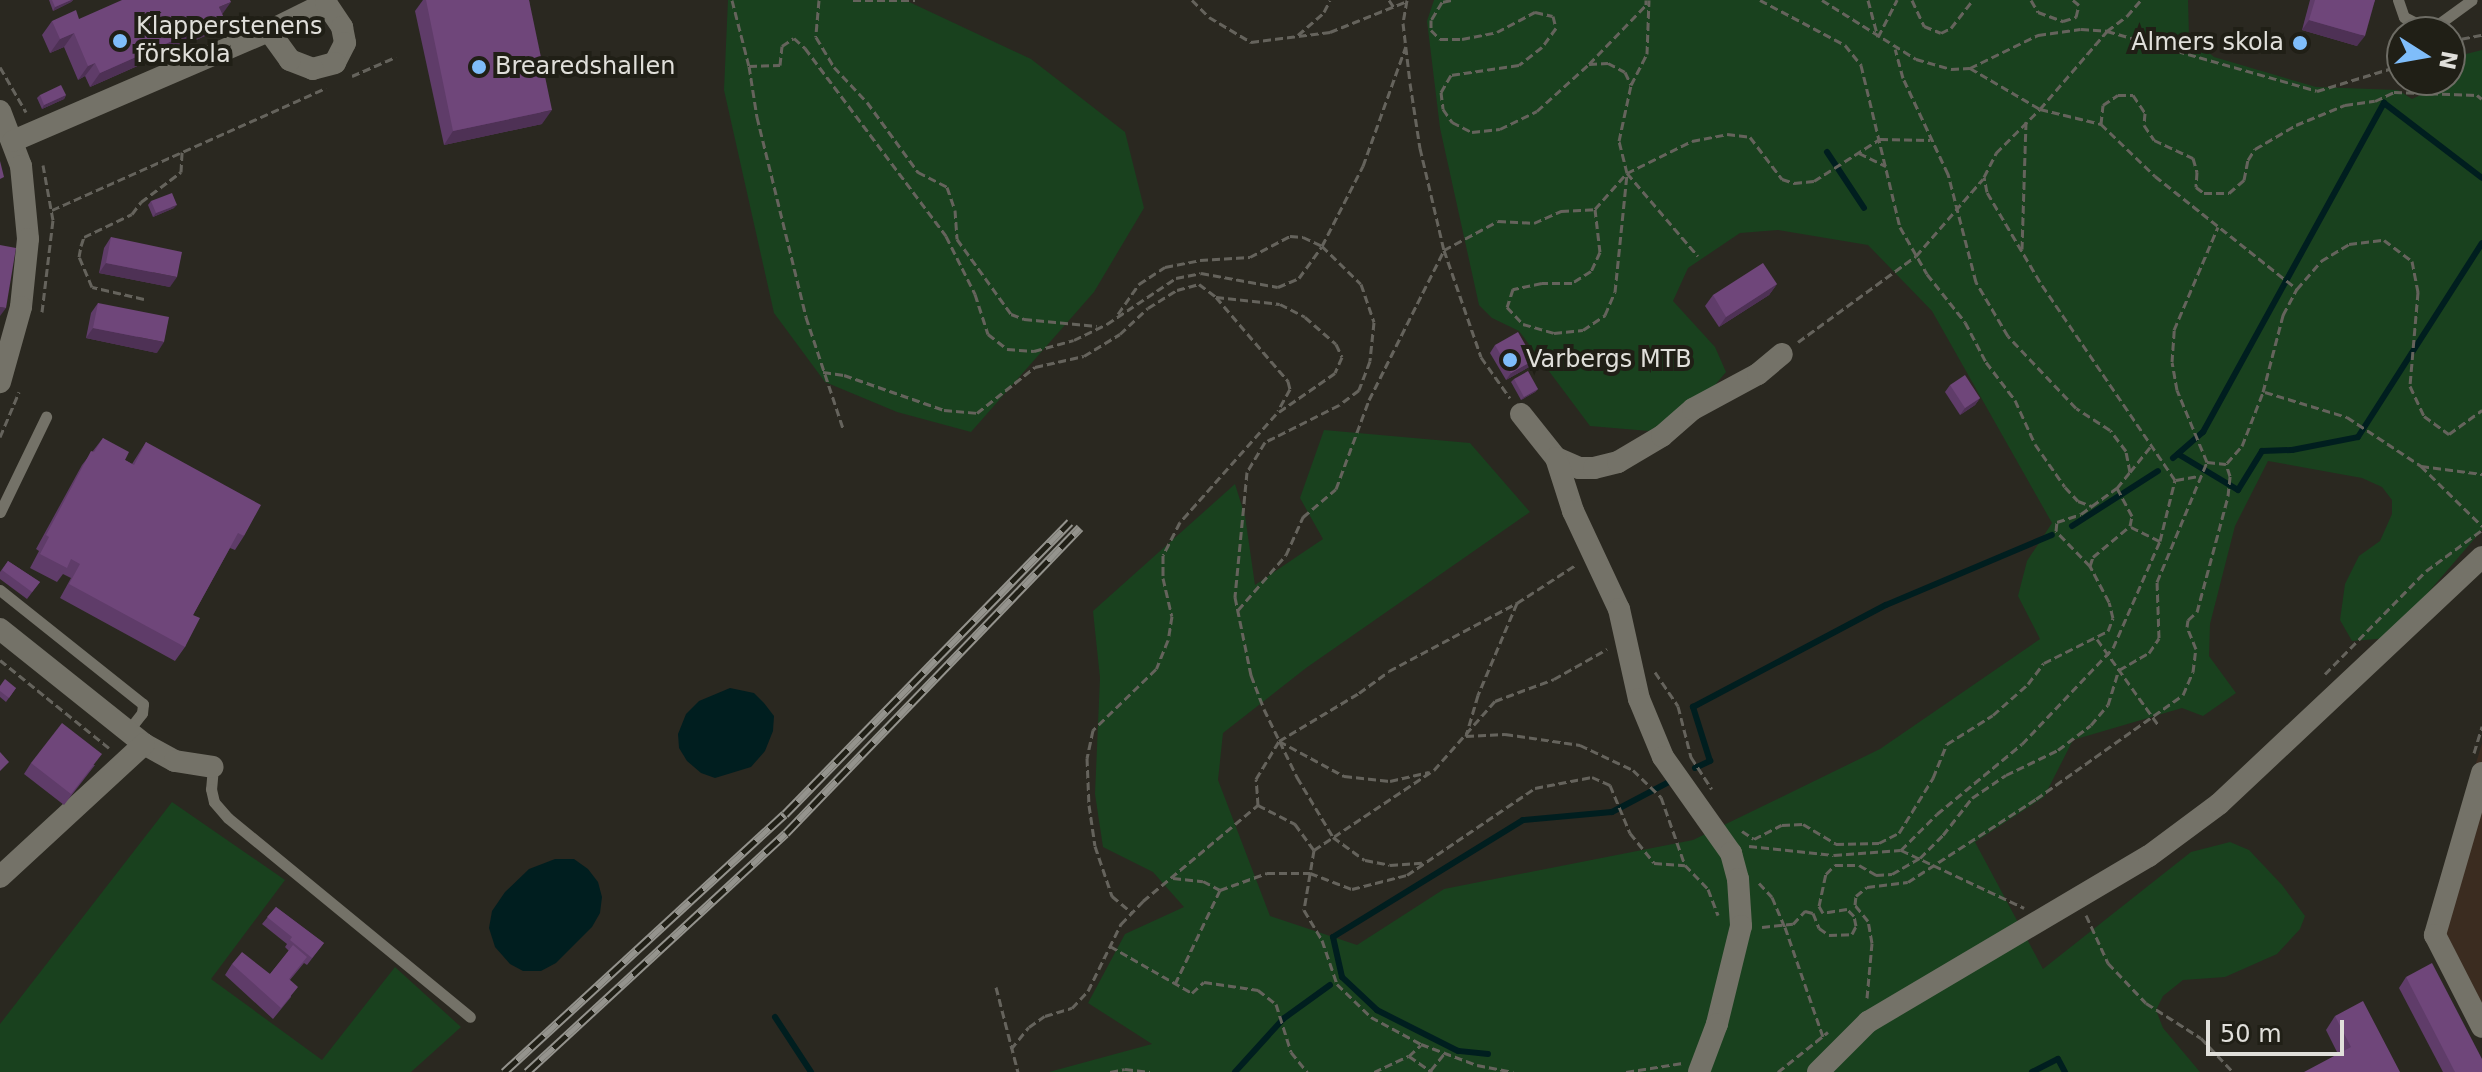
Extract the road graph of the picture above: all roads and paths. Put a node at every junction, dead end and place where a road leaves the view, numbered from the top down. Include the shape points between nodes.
1 (732, 0) edge
2 (819, 0) edge
3 (853, 0) edge
4 (915, 0) edge
5 (1192, 0) edge
6 (1330, 0) edge
7 (1389, 0) edge
8 (1407, 0) edge
9 (1451, 0) edge
10 (1760, 0) edge
11 (1822, 0) edge
12 (1868, 0) edge
13 (1897, 0) edge
14 (1912, 0) edge
15 (1973, 0) edge
16 (2031, 0) edge
17 (2073, 0) edge
18 (2141, 0) edge
19 (2398, 0) edge
20 (2472, 0) edge
21 (1647, 2) edge
22 (1395, 9) junction
23 (269, 31) junction
24 (2107, 31) junction
25 (1296, 37) junction
26 (1878, 37) junction
27 (1406, 46) junction
28 (1895, 49) junction
29 (396, 57) dead end
30 (1589, 64) junction
31 (749, 66) junction
32 (1970, 68) junction
33 (2386, 70) edge
34 (1631, 85) junction
35 (2482, 99) edge
36 (2040, 109) junction
37 (0, 111) edge
38 (2026, 121) junction
39 (2101, 124) junction
40 (1880, 139) junction
41 (1930, 140) junction
42 (13, 141) junction
43 (182, 152) junction
44 (1859, 153) junction
45 (1886, 166) junction
46 (1627, 173) junction
47 (1984, 177) junction
48 (1595, 209) junction
49 (51, 210) dead end
50 (1958, 211) junction
51 (2218, 227) junction
52 (1322, 246) junction
53 (1444, 250) junction
54 (2022, 250) junction
55 (1698, 256) dead end
56 (1916, 256) junction
57 (2297, 289) junction
58 (1216, 297) junction
59 (144, 299) dead end
60 (1118, 314) junction
61 (1098, 326) junction
62 (5, 349) edge
63 (1782, 354) joint
64 (823, 372) junction
65 (0, 382) edge
66 (2263, 392) junction
67 (2482, 410) edge
68 (1276, 414) junction
69 (1521, 414) joint
70 (46, 417) dead end
71 (843, 428) dead end
72 (2151, 446) junction
73 (1556, 458) junction
74 (2207, 462) junction
75 (2226, 464) junction
76 (2421, 466) junction
77 (2130, 472) junction
78 (2482, 474) edge
79 (2199, 476) junction
80 (2175, 480) junction
81 (2118, 490) junction
82 (2092, 506) junction
83 (0, 512) edge
84 (2130, 526) junction
85 (2482, 526) edge
86 (2160, 541) junction
87 (1593, 553) junction
88 (2482, 557) edge
89 (2090, 566) junction
90 (0, 590) edge
91 (1517, 603) junction
92 (1238, 610) junction
93 (0, 629) edge
94 (1626, 639) junction
95 (2097, 639) junction
96 (2109, 656) junction
97 (0, 660) edge
98 (2119, 670) junction
99 (2153, 717) junction
100 (2159, 726) dead end
101 (1466, 736) junction
102 (136, 737) junction
103 (1279, 741) junction
104 (1694, 761) dead end
105 (127, 762) junction
106 (213, 767) joint
107 (1434, 770) junction
108 (2482, 773) edge
109 (1713, 790) dead end
110 (1258, 805) junction
111 (1734, 823) dead end
112 (1333, 837) junction
113 (1314, 850) junction
114 (1901, 850) junction
115 (1731, 853) junction
116 (1920, 858) junction
117 (1426, 863) junction
118 (1932, 863) junction
119 (1685, 865) junction
120 (1310, 873) junction
121 (0, 877) edge
122 (1173, 878) junction
123 (1220, 890) junction
124 (2077, 897) junction
125 (1132, 913) junction
126 (2041, 919) junction
127 (1741, 926) junction
128 (1785, 927) junction
129 (1110, 946) junction
130 (1175, 985) junction
131 (996, 987) dead end
132 (1867, 999) dead end
133 (470, 1017) dead end
134 (2482, 1027) edge
135 (1831, 1029) dead end
136 (1822, 1035) junction
137 (1421, 1044) junction
138 (1011, 1049) junction
139 (1444, 1054) junction
140 (1409, 1056) junction
141 (1824, 1065) edge
142 (1701, 1066) edge
143 (1432, 1071) edge
144 (1018, 1072) edge
145 (1110, 1072) edge
146 (1150, 1072) edge
147 (1307, 1072) edge
148 (1374, 1072) edge
149 (1513, 1072) edge
150 (1626, 1072) edge
151 (1778, 1072) edge
152 (2233, 1072) edge

1 - 31 path
2 - 61 path via 816,37 834,67 918,172 947,187 957,239 1011,314
3 - 4 path
5 - 25 path via 1251,42
6 - 25 path
7 - 22 path
8 - 22 path
8 - 27 path
9 - 30 path via 1442,2 1431,20 1431,30 1440,39 1497,32 1535,12 1553,16 1556,28 1519,65 1451,75 1441,92 1443,109 1452,122 1472,132 1500,129 1537,111
10 - 40 path via 1845,45 1861,65
11 - 26 path
12 - 26 path
13 - 26 path
14 - 15 path via 1924,26 1941,33
16 - 17 path via 2038,12 2063,21 2076,17 2079,5
18 - 24 path
19 - 20 lane via 2404,17 2424,27 2440,23
21 - 30 path
21 - 34 path via 1647,54
22 - 25 path via 1330,32
23 - 23 street via 326,3 342,27 345,43 335,63 313,69 290,60
23 - 42 street
24 - 32 path via 2038,35
24 - 33 path via 2317,91
24 - 36 path
26 - 28 path
27 - 52 path via 1363,166
27 - 53 path via 1420,148
28 - 32 path via 1930,65
28 - 41 path
29 - 43 path
30 - 34 path via 1608,63 1625,72
31 - 61 path via 780,65 782,46 794,38 805,48 946,236 988,334 1007,349 1034,351 1074,340
31 - 64 path via 757,117
32 - 36 path
34 - 46 path via 1619,141
35 - 39 path via 2394,92 2345,105 2255,149 2244,180 2229,193 2204,193 2196,187 2193,158 2154,140 2133,95 2118,95 2103,105
36 - 38 path
36 - 39 path
37 - 42 street
38 - 47 path via 1996,153
38 - 54 path
39 - 51 path
40 - 41 path
40 - 44 path
40 - 45 path
41 - 50 path via 1948,174
42 - 62 street via 27,200 27,267
43 - 49 path
43 - 59 path via 181,172 132,214 84,237 81,246 79,257 92,287
44 - 45 path
44 - 46 path via 1814,181 1794,183 1782,179 1750,137 1727,134 1692,141
45 - 56 path via 1900,227
46 - 48 path
46 - 48 path via 1615,292 1605,315 1583,330 1554,333 1523,324 1507,307 1513,289 1572,283 1591,271 1600,252
46 - 55 path
47 - 50 path
47 - 54 path via 1987,192
48 - 53 path via 1561,211 1534,223 1498,221
50 - 56 path
50 - 77 path via 1976,282 2008,336 2076,408 2110,430 2126,451
51 - 57 path
51 - 74 path via 2174,330 2172,362
52 - 60 path via 1290,236 1250,257 1165,267 1139,284
52 - 60 path via 1299,278 1278,287 1201,273 1176,278
52 - 92 path via 1361,284 1374,322 1370,361 1359,390 1265,442 1247,472
53 - 69 path via 1481,357
53 - 92 path via 1369,400 1336,489 1303,517 1286,555
54 - 72 path
56 - 63 path
56 - 82 path via 1965,322 2065,487
57 - 66 path via 2283,315
57 - 67 path via 2321,261 2349,244 2384,240 2412,261 2418,292 2410,386 2424,416 2449,434
58 - 64 path via 1199,284 1177,290 1084,356 1035,367 977,413 944,410
58 - 68 path via 1288,381 1290,389
58 - 68 path via 1280,304 1336,344 1342,357 1335,373
60 - 61 path
62 - 65 street
63 - 73 street via 1618,462 1579,468
64 - 71 path
66 - 75 path via 2242,446
66 - 76 path via 2347,417
68 - 125 path via 1180,522 1163,555 1172,616 1156,669 1093,730 1087,758 1095,846 1112,896
69 - 73 street
70 - 83 lane
72 - 77 path
72 - 80 path
73 - 87 street
74 - 75 path
74 - 79 path
75 - 99 path via 2228,496 2197,612 2188,620 2196,649 2193,672 2183,695
76 - 78 path
76 - 85 path
77 - 81 path
79 - 80 path
79 - 98 path via 2157,582 2159,638 2149,653
80 - 86 path
81 - 82 path
81 - 84 path via 2132,516
82 - 89 path via 2057,522 2056,531
84 - 86 path
84 - 89 path via 2093,557
86 - 96 path
87 - 91 path
87 - 94 street via 1619,609
88 - 124 street via 2219,804 2149,856
89 - 95 path via 2113,618
90 - 102 lane via 143,704
91 - 101 path
91 - 103 path via 1389,671
92 - 103 path via 1251,675
93 - 102 street
94 - 101 path via 1554,679 1495,701
94 - 115 street via 1639,699 1663,757
95 - 96 path
95 - 111 path via 2069,647 2044,663 1993,715 1947,744 1899,833 1879,843 1836,844 1803,824 1782,825 1754,839
96 - 98 path
96 - 114 path via 2022,744
97 - 105 path
98 - 99 path
98 - 116 path via 2108,705 2091,725 2058,750 1972,798
99 - 100 path
99 - 118 path
101 - 107 path
101 - 119 path via 1505,734 1580,745 1633,770 1659,796
102 - 105 street
102 - 106 street via 175,761
103 - 107 path via 1344,776 1390,781
103 - 110 path via 1256,779
103 - 112 path
104 - 109 path
105 - 121 street
106 - 133 lane via 214,802 228,818
107 - 112 path
108 - 134 street via 2435,935
110 - 113 path via 1295,824
110 - 122 path
112 - 113 path
112 - 117 path via 1365,860
113 - 120 path
114 - 115 path via 1834,855 1751,845
114 - 116 path
115 - 127 street
115 - 128 path via 1772,897
116 - 118 path
116 - 128 path via 1892,874 1876,875 1847,863 1826,874 1819,906 1823,913 1847,909 1854,916 1852,934 1829,935 1813,913 1805,911
117 - 119 path via 1535,788 1592,777 1610,785 1630,833 1654,863
117 - 120 path via 1407,875 1352,889
118 - 126 path via 2009,898
118 - 132 path via 1908,882 1867,887 1856,896 1872,943
119 - 127 path via 1708,889 1720,918
120 - 123 path via 1267,873
120 - 137 path via 1304,910 1322,940 1337,984 1371,1017
122 - 123 path via 1203,881
122 - 125 path
123 - 130 path
124 - 126 street
124 - 152 path via 2108,963 2146,1003 2201,1038
125 - 129 path
126 - 141 street via 1868,1022
127 - 128 path
127 - 142 street
128 - 136 path
129 - 130 path
129 - 138 path via 1088,991 1072,1008 1045,1016
130 - 147 path via 1192,993 1204,982 1258,990 1276,1004 1291,1052
131 - 138 path
135 - 136 path
136 - 141 path
136 - 151 path
137 - 139 path
137 - 140 path
138 - 144 path
139 - 143 path
139 - 149 path
140 - 143 path
140 - 148 path
142 - 150 path
145 - 146 path

